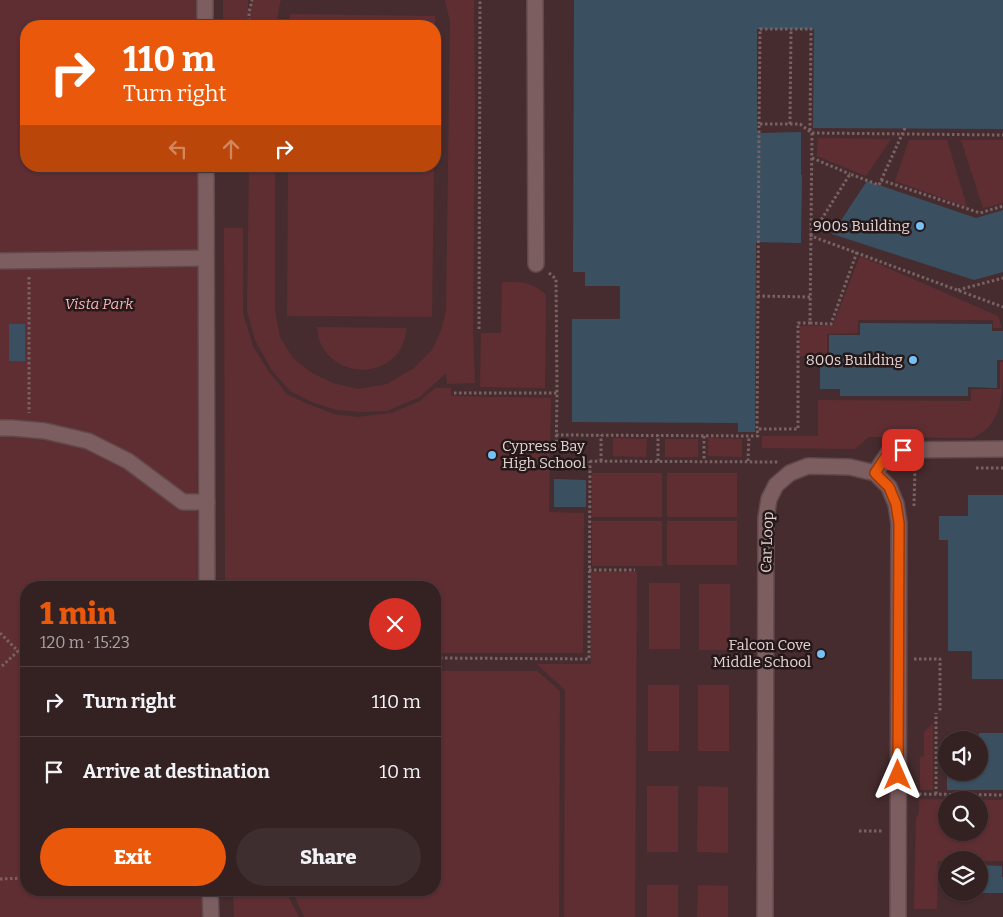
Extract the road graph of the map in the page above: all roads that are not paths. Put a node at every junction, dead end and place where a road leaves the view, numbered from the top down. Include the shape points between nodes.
1 (205, 0) edge
2 (535, 0) edge
3 (205, 20) edge
4 (206, 172) edge
5 (206, 258) junction
6 (0, 261) edge
7 (536, 264) road end
8 (0, 428) edge
9 (1003, 450) edge
10 (875, 473) junction
11 (207, 502) junction
12 (207, 581) edge
13 (210, 896) edge
14 (211, 917) edge
15 (765, 917) edge
16 (898, 917) edge

1 - 3 lane
2 - 7 lane
4 - 5 lane
5 - 6 lane
5 - 11 lane
8 - 11 lane via 45,431 88,441 128,461 183,502
9 - 10 lane via 889,452
10 - 15 lane, Car Loop via 850,467 808,466 790,473 776,485 769,499 766,518
10 - 16 lane via 889,487 899,523
11 - 12 lane
13 - 14 lane

